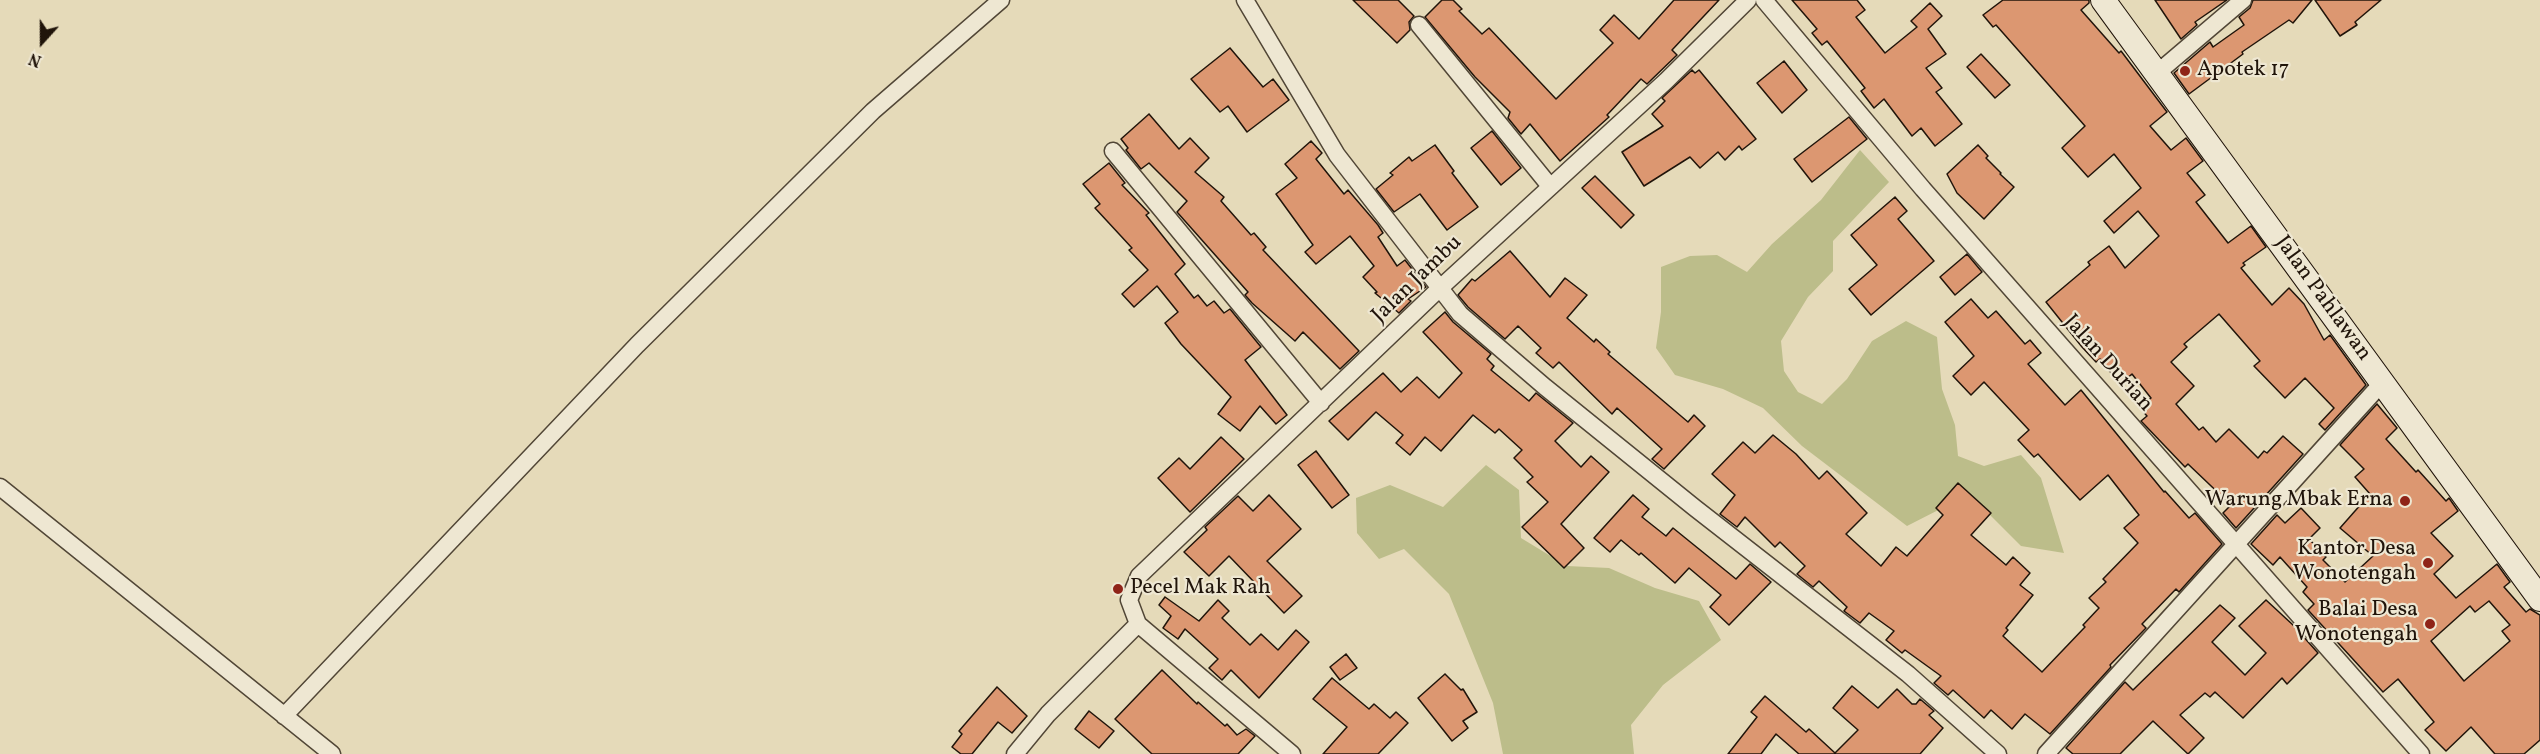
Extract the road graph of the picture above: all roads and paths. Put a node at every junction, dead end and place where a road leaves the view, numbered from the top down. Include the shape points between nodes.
1 (1001, 0) edge
2 (1245, 0) edge
3 (1748, 0) edge
4 (1764, 0) edge
5 (2103, 0) edge
6 (2243, 0) edge
7 (1419, 25) dead end
8 (2156, 74) junction
9 (1113, 151) dead end
10 (1549, 185) junction
11 (1439, 289) junction
12 (2382, 382) junction
13 (1321, 403) junction
14 (0, 487) edge
15 (2236, 542) junction
16 (2540, 599) edge
17 (1138, 624) junction
18 (284, 716) junction
19 (332, 754) edge
20 (1016, 754) edge
21 (1292, 754) edge
22 (1998, 754) edge
23 (2046, 754) edge
24 (2421, 754) edge

1 - 18 street via 873,111 662,321
2 - 11 street via 1337,155
3 - 10 street, Jalan Jambu via 1666,81
4 - 15 street, Jalan Durian via 1923,189
5 - 8 main road, Jalan Pahlawan
6 - 8 street
7 - 10 street
8 - 12 main road, Jalan Pahlawan
9 - 13 street
10 - 11 street, Jalan Jambu
11 - 13 street, Jalan Jambu
11 - 22 street via 1460,314 1520,367 1908,674
12 - 15 street
12 - 16 main road, Jalan Pahlawan
13 - 17 street, Jalan Jambu via 1139,576 1129,600
14 - 18 street
15 - 23 street
15 - 24 street, Jalan Durian
17 - 20 street via 1048,714
17 - 21 street
18 - 19 street

